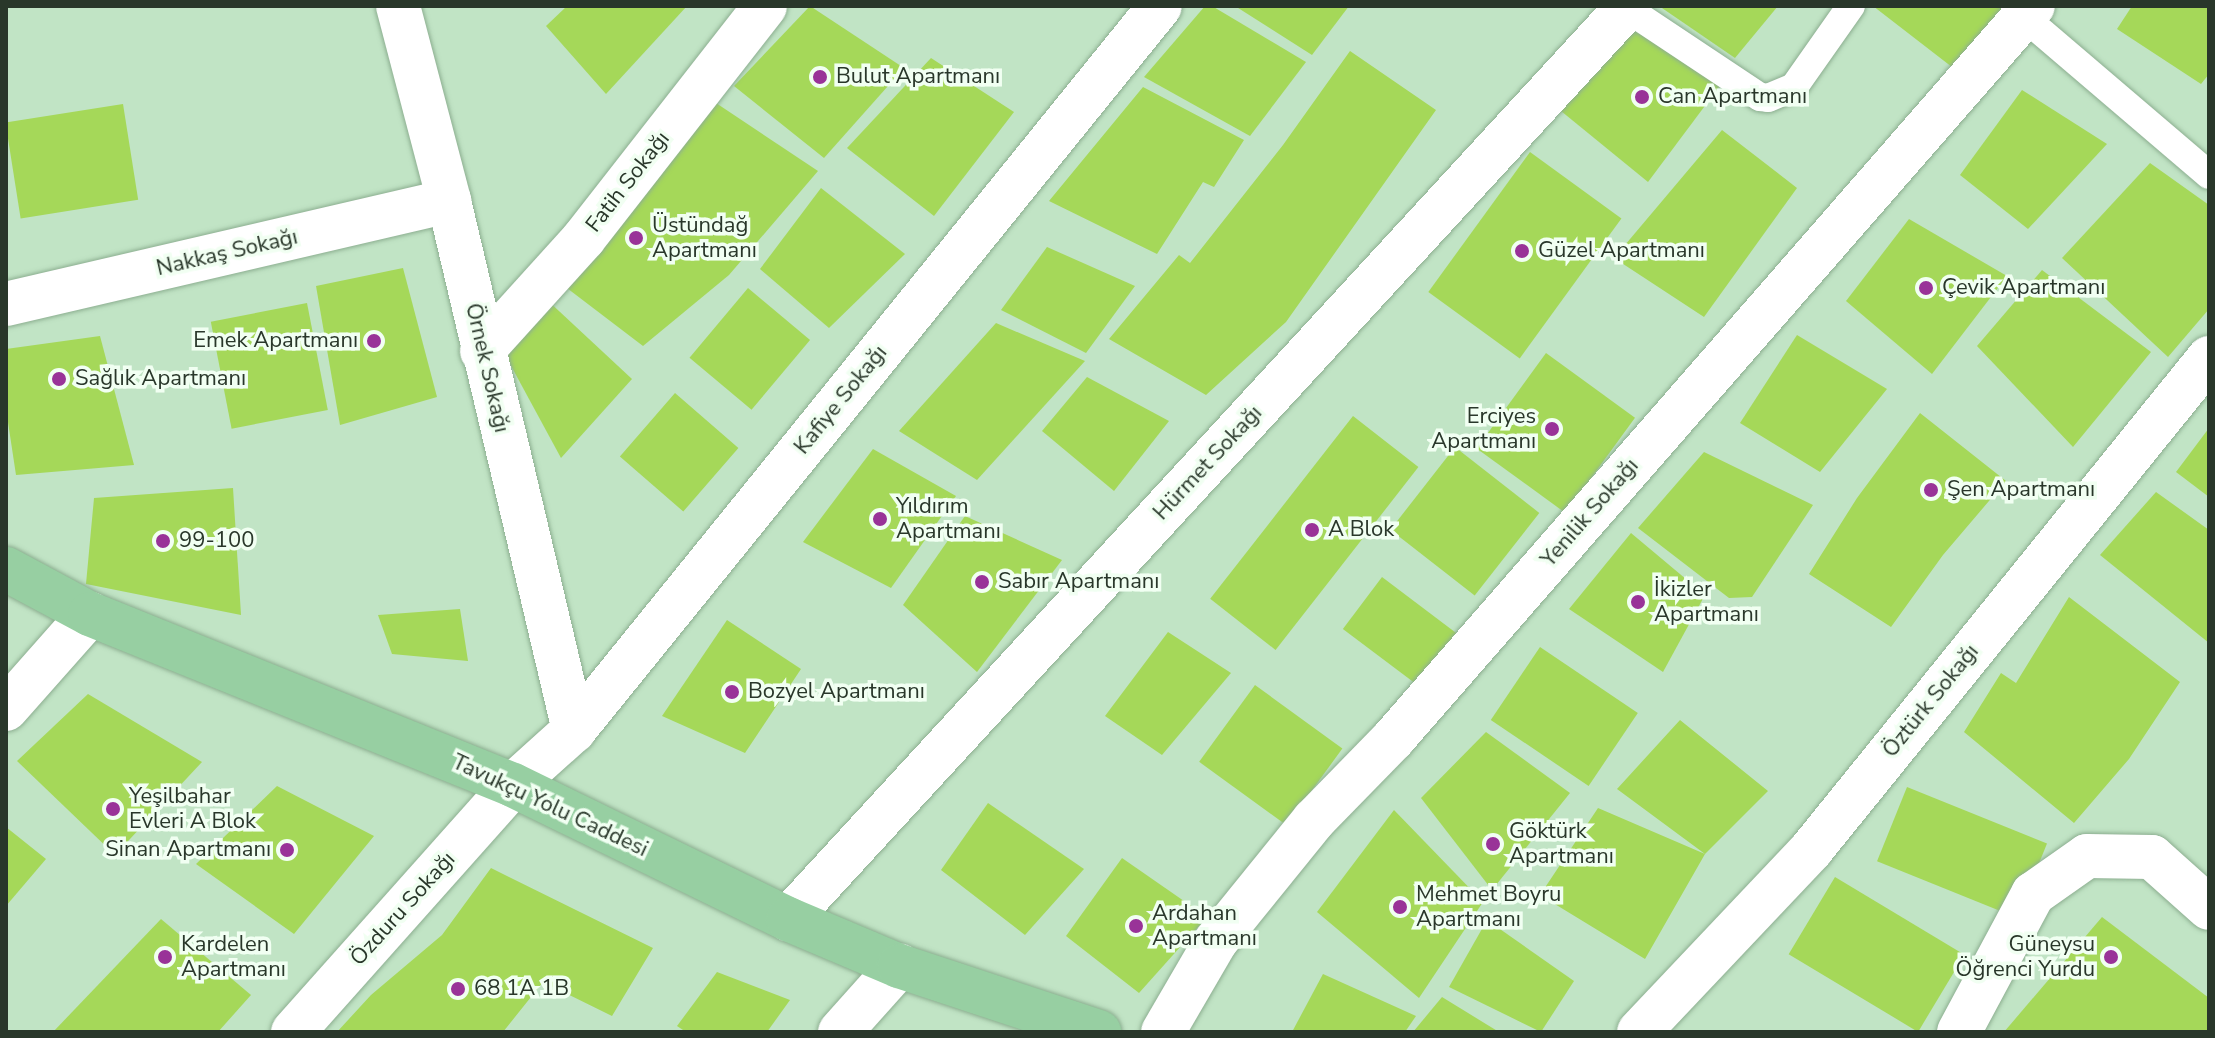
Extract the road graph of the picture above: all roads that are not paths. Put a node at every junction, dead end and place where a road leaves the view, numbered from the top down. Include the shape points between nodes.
1 (398, 6) edge
2 (765, 6) edge
3 (1160, 6) edge
4 (1851, 6) edge
5 (1627, 7) edge
6 (2028, 12) edge
7 (2209, 175) edge
8 (449, 201) junction
9 (6, 304) edge
10 (482, 351) junction
11 (2209, 358) edge
12 (6, 569) edge
13 (90, 614) junction
14 (6, 709) edge
15 (574, 730) junction
16 (513, 785) junction
17 (2209, 908) edge
18 (788, 919) junction
19 (899, 966) junction
20 (293, 1032) edge
21 (840, 1032) edge
22 (1099, 1032) edge
23 (1163, 1032) edge
24 (1639, 1032) edge
25 (1959, 1032) edge

1 - 8 street, Örnek Sokağı
2 - 10 street, Fatih Sokağı via 584,238
3 - 15 street, Kafiye Sokağı
4 - 5 lane via 1794,87 1768,98
5 - 18 street, Hürmet Sokağı
6 - 7 lane
6 - 23 street, Yenilik Sokağı via 1393,739 1314,820 1216,941
8 - 9 street, Nakkaş Sokağı
8 - 10 street, Örnek Sokağı
10 - 15 street, Örnek Sokağı
11 - 24 street, Öztürk Sokağı via 1811,850
12 - 13 main road, Tavukçu Yolu Caddesi
13 - 14 street
13 - 16 main road, Tavukçu Yolu Caddesi
15 - 16 street, Kafiye Sokağı
16 - 18 main road, Tavukçu Yolu Caddesi
16 - 20 street, Özduru Sokağı
17 - 25 street via 2152,857 2087,856 2033,894
18 - 19 main road, Tavukçu Yolu Caddesi
19 - 21 street
19 - 22 main road, Tavukçu Yolu Caddesi

